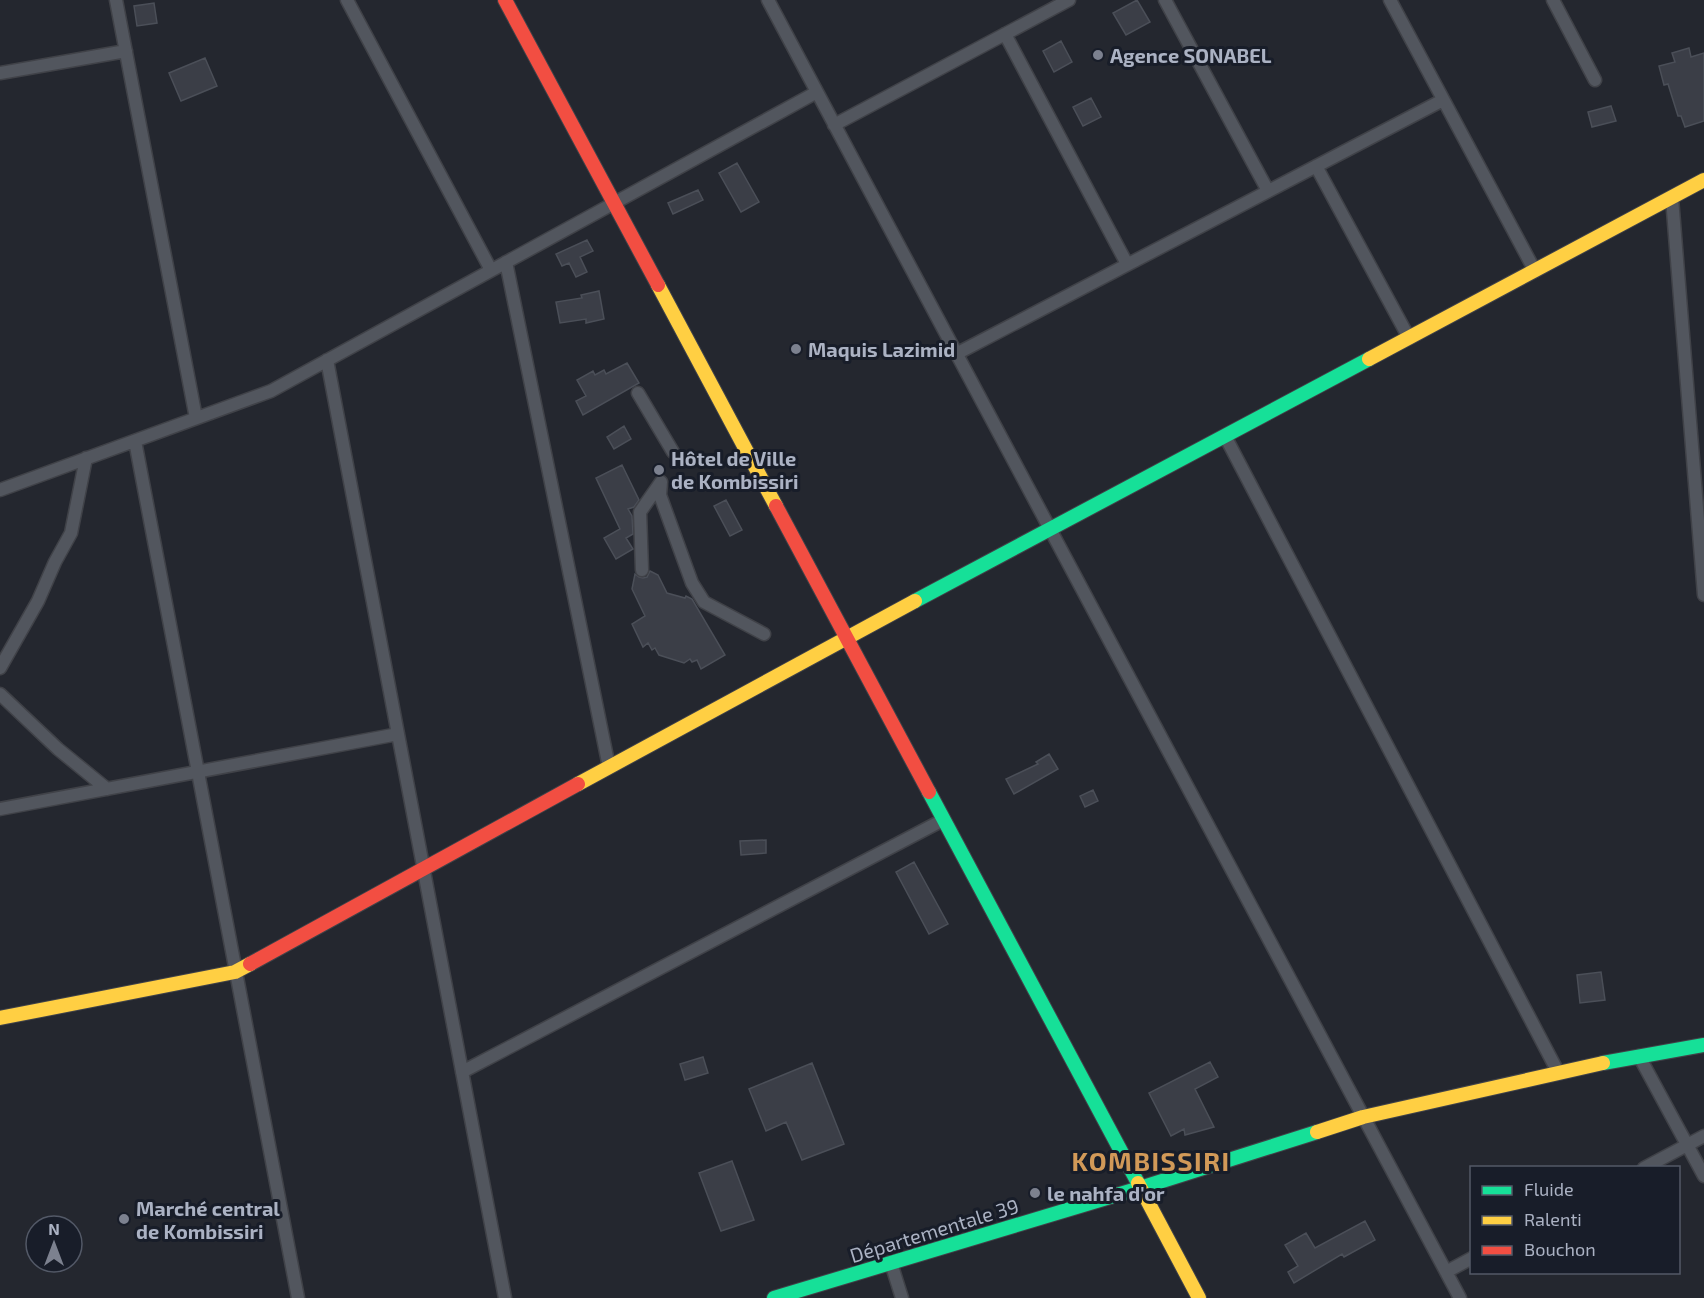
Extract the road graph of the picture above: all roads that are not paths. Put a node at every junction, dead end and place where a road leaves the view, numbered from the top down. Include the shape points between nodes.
1 (116, 0) edge
2 (347, 0) edge
3 (505, 0) edge
4 (768, 0) edge
5 (1069, 0) edge
6 (1165, 0) edge
7 (1390, 0) edge
8 (1552, 0) edge
9 (1005, 34) junction
10 (126, 51) junction
11 (0, 73) edge
12 (1595, 80) dead end
13 (817, 92) junction
14 (1443, 99) junction
15 (834, 125) junction
16 (1316, 166) junction
17 (1704, 180) edge
18 (1268, 191) junction
19 (1672, 198) junction
20 (614, 203) junction
21 (506, 262) junction
22 (1127, 264) junction
23 (491, 270) junction
24 (1535, 271) junction
25 (1409, 338) junction
26 (956, 354) junction
27 (327, 360) junction
28 (638, 393) dead end
29 (196, 418) junction
30 (1225, 436) junction
31 (135, 441) junction
32 (673, 452) dead end
33 (86, 458) junction
34 (0, 490) edge
35 (1050, 529) junction
36 (642, 570) dead end
37 (1704, 595) edge
38 (764, 633) dead end
39 (846, 638) junction
40 (0, 668) edge
41 (0, 694) edge
42 (398, 734) junction
43 (609, 767) junction
44 (197, 772) junction
45 (106, 789) junction
46 (0, 809) edge
47 (944, 820) junction
48 (424, 868) junction
49 (235, 972) junction
50 (0, 1018) edge
51 (1704, 1045) edge
52 (1640, 1056) junction
53 (462, 1072) junction
54 (1558, 1072) junction
55 (1364, 1117) junction
56 (1704, 1136) edge
57 (1687, 1145) junction
58 (1646, 1166) edge
59 (1704, 1176) edge
60 (1140, 1188) junction
61 (1470, 1259) edge
62 (891, 1263) junction
63 (1446, 1272) junction
64 (298, 1298) edge
65 (505, 1298) edge
66 (774, 1298) edge
67 (902, 1298) edge
68 (1199, 1298) edge
69 (1460, 1298) edge

1 - 10 street
2 - 23 street
3 - 20 main road
4 - 13 street
5 - 9 street
6 - 18 street
7 - 14 street
8 - 12 street
9 - 15 street
9 - 22 street
10 - 11 street
10 - 29 street
13 - 15 street
13 - 20 street
14 - 16 street
14 - 24 street
15 - 26 street
16 - 18 street
16 - 25 street
17 - 19 main road
18 - 22 street
19 - 24 main road
19 - 37 street
20 - 21 street
20 - 39 main road
21 - 23 street
21 - 43 street
22 - 26 street
23 - 27 street
24 - 25 main road
25 - 30 main road
26 - 35 street
27 - 29 street via 271,391
27 - 42 street
28 - 32 street
29 - 31 street
30 - 35 main road
30 - 54 street
31 - 33 street
31 - 44 street
33 - 34 street
33 - 40 street via 71,533
35 - 39 main road
35 - 55 street
36 - 38 street via 640,512 661,482 660,495 692,583 704,602
39 - 43 main road
39 - 47 main road
41 - 45 street
42 - 44 street
42 - 48 street
43 - 48 main road
44 - 45 street
44 - 49 street
45 - 46 street
47 - 53 street
47 - 60 main road
48 - 49 main road
48 - 53 street
49 - 50 main road
49 - 64 street
51 - 52 main road, Départementale 39
52 - 54 main road, Départementale 39
52 - 57 street
53 - 65 street
54 - 55 main road, Départementale 39
55 - 60 main road, Départementale 39
55 - 63 street
56 - 57 street
57 - 58 street
57 - 59 street
60 - 62 main road, Départementale 39
60 - 68 main road
61 - 63 street
62 - 66 main road, Départementale 39
62 - 67 street
63 - 69 street

